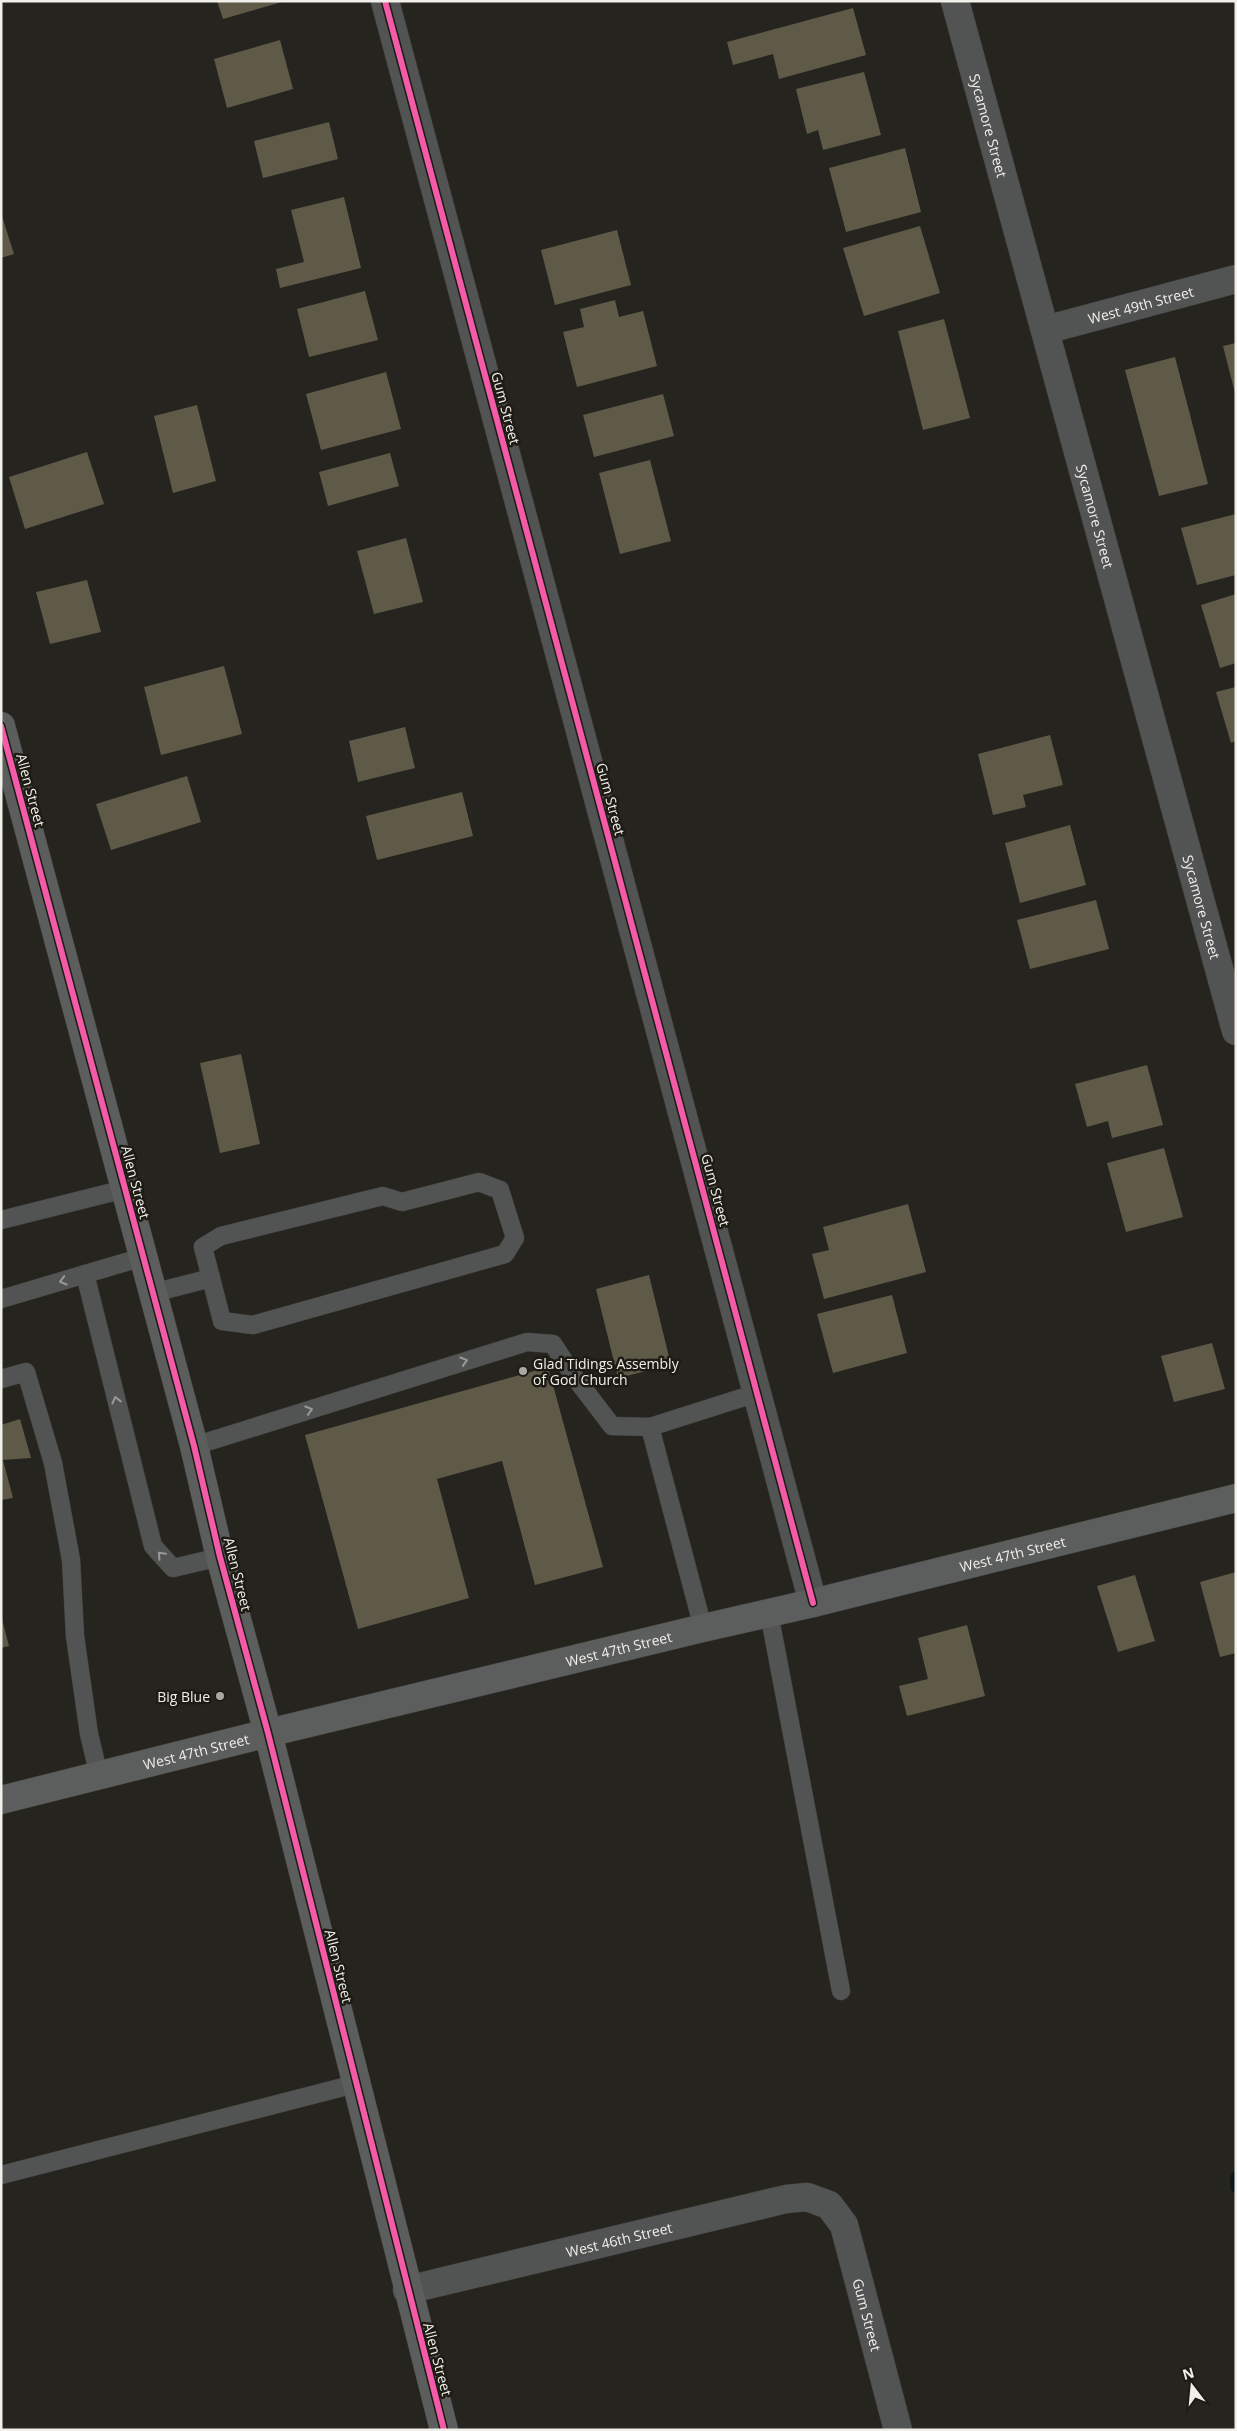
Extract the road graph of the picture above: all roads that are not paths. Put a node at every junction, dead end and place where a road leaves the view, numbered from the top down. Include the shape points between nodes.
1 (384, 1) edge
2 (955, 1) edge
3 (1236, 279) edge
4 (1045, 330) junction
5 (1, 726) edge
6 (1236, 1031) edge
7 (125, 1189) junction
8 (1, 1220) edge
9 (143, 1258) junction
10 (85, 1274) junction
11 (211, 1278) junction
12 (153, 1294) junction
13 (1, 1299) edge
14 (1, 1379) edge
15 (757, 1393) junction
16 (650, 1427) junction
17 (194, 1446) junction
18 (1236, 1498) edge
19 (220, 1557) junction
20 (813, 1603) junction
21 (769, 1613) junction
22 (703, 1628) junction
23 (268, 1733) junction
24 (99, 1776) junction
25 (1, 1800) edge
26 (841, 1991) dead end
27 (355, 2084) junction
28 (1, 2175) edge
29 (829, 2205) joint
30 (407, 2290) junction
31 (444, 2430) edge
32 (898, 2430) edge

1 - 15 street, Gum Street
2 - 4 street, Sycamore Street
3 - 4 street, West 49th Street
4 - 6 street, Sycamore Street
5 - 7 street, Allen Street
7 - 8 lane
7 - 9 street, Allen Street
9 - 10 lane
9 - 12 street, Allen Street
10 -> 13 lane
19 -> 10 lane via 173,1568 153,1546
11 - 11 lane via 203,1247 221,1236 383,1196 402,1202 479,1182 500,1190 515,1238 505,1254 252,1325 222,1321
11 - 12 lane
12 - 17 street, Allen Street
14 - 24 lane via 26,1372 53,1463 71,1560 75,1636 89,1734
15 - 16 lane
15 - 20 street, Gum Street
17 -> 16 lane via 527,1342 553,1344 612,1426
16 - 22 lane
17 - 19 street, Allen Street
18 - 20 street, West 47th Street
19 - 23 street, Allen Street
20 - 21 street, West 47th Street
21 - 22 street, West 47th Street
21 - 26 lane
22 - 23 street, West 47th Street
23 - 24 street, West 47th Street
23 - 27 street, Allen Street
24 - 25 street, West 47th Street
27 - 28 lane
27 - 30 street, Allen Street
29 - 30 street, West 46th Street via 807,2197 786,2199
29 - 32 street, Gum Street via 844,2224
30 - 31 street, Allen Street

